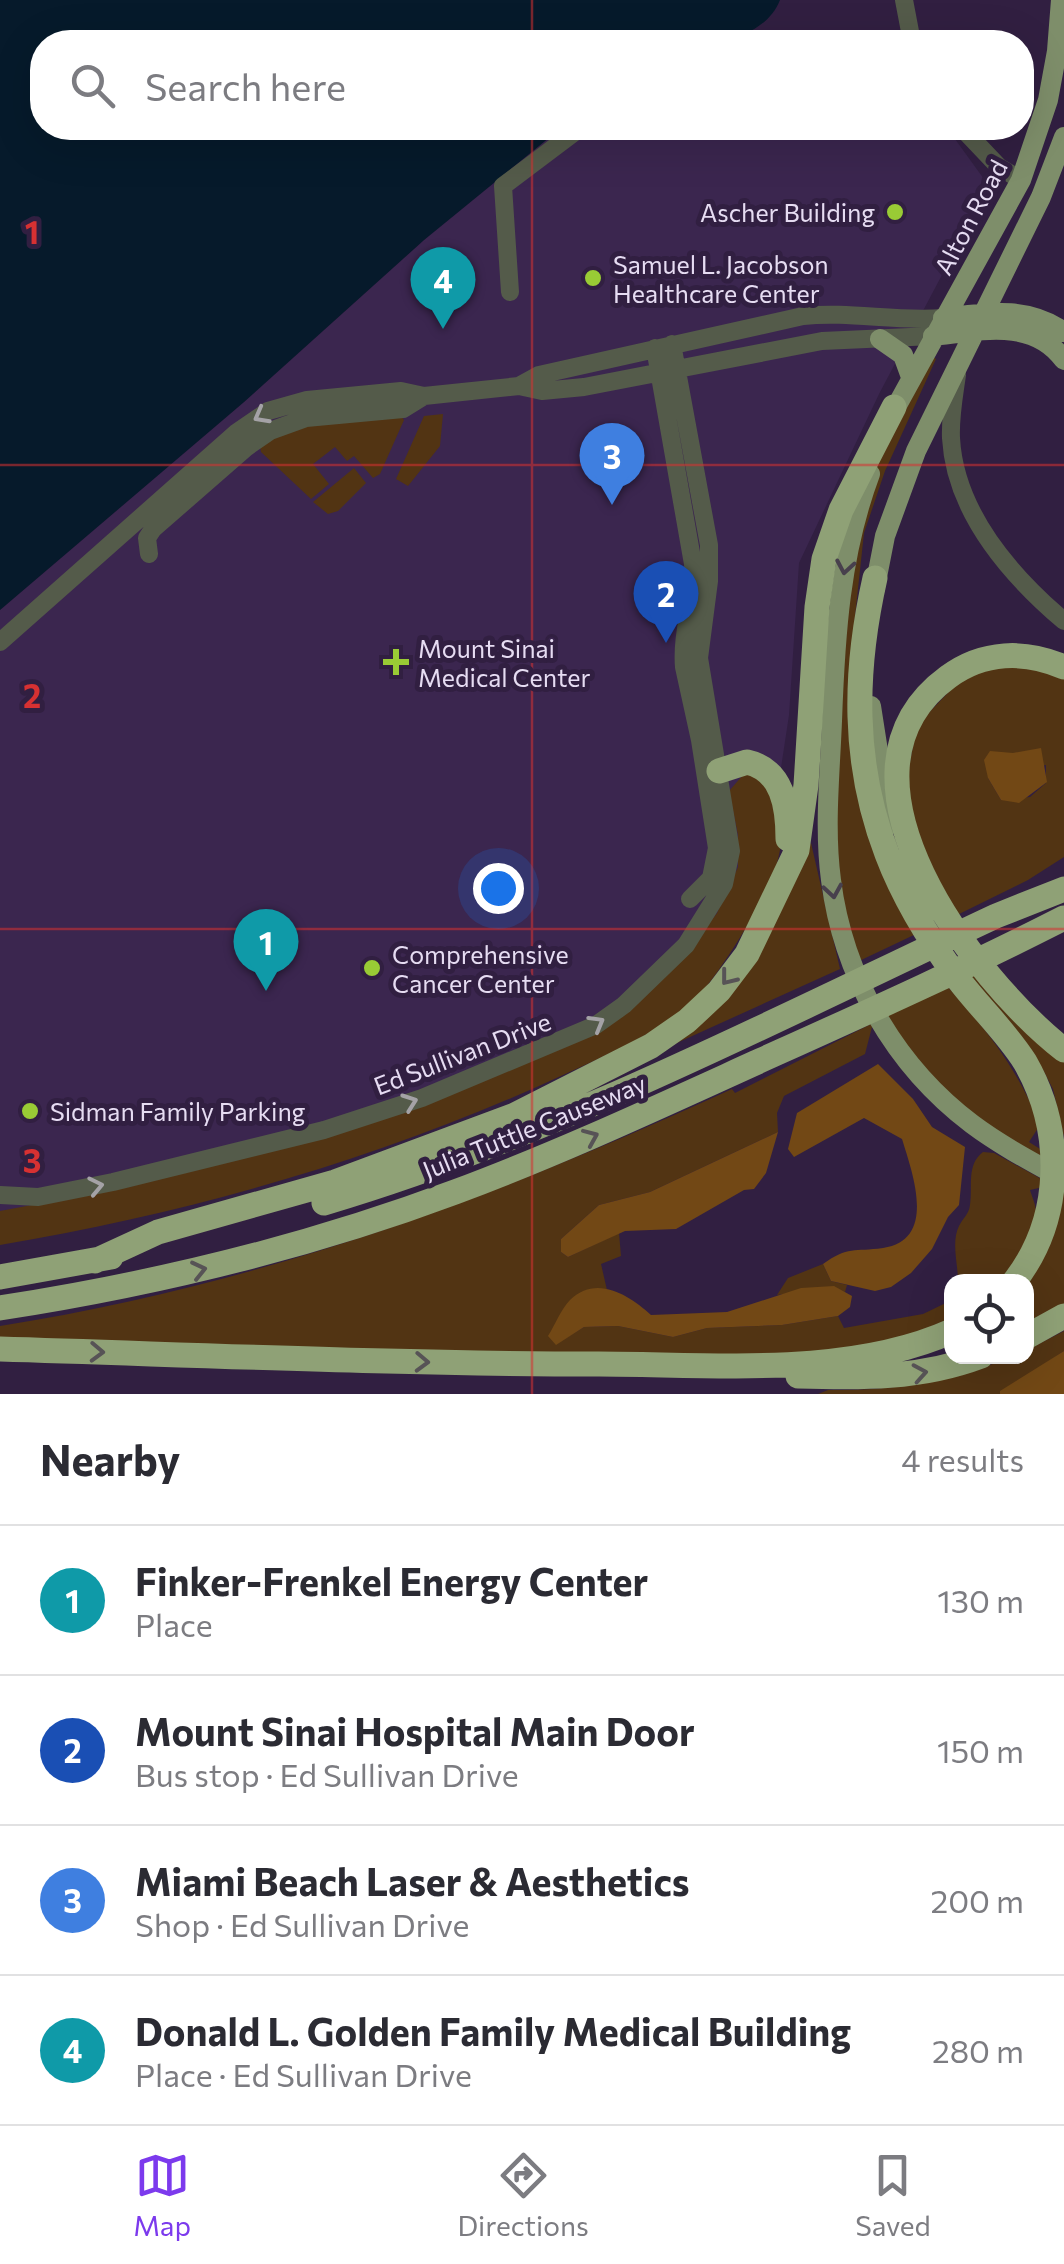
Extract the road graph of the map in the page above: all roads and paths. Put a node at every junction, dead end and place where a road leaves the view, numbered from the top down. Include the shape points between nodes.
1 (904, 0) edge
2 (1061, 0) edge
3 (910, 30) edge
4 (1064, 137) edge
5 (564, 140) edge
6 (973, 140) edge
7 (1021, 180) junction
8 (510, 292) dead end
9 (979, 322) junction
10 (938, 327) junction
11 (1020, 332) junction
12 (1064, 332) edge
13 (880, 339) junction
14 (663, 346) junction
15 (1064, 360) edge
16 (958, 365) junction
17 (668, 372) junction
18 (910, 377) junction
19 (519, 386) junction
20 (424, 396) junction
21 (316, 399) junction
22 (894, 408) junction
23 (328, 415) junction
24 (226, 442) junction
25 (247, 446) junction
26 (149, 554) dead end
27 (875, 578) junction
28 (1064, 621) edge
29 (0, 642) edge
30 (1064, 667) edge
31 (719, 771) junction
32 (1064, 875) edge
33 (1064, 889) edge
34 (777, 894) junction
35 (933, 896) junction
36 (690, 899) dead end
37 (1000, 914) junction
38 (1064, 918) edge
39 (1064, 1050) edge
40 (1064, 1180) edge
41 (0, 1195) edge
42 (94, 1260) junction
43 (1019, 1274) edge
44 (0, 1277) edge
45 (0, 1308) edge
46 (1064, 1316) edge
47 (1034, 1333) edge
48 (944, 1334) edge
49 (0, 1349) edge
50 (953, 1364) edge
51 (543, 1365) junction

1 - 3 street
2 - 7 main road, Alton Road via 1048,100
4 - 9 main road
5 - 8 street via 503,186
6 - 7 street
7 - 10 main road, Alton Road
9 - 10 main road
9 - 11 main road
9 - 12 main road via 1022,313
9 - 16 main road
10 - 13 street
10 - 14 street via 824,314
10 - 18 main road, Alton Road
11 - 15 main road via 1046,341
11 - 16 main road via 987,343
13 - 17 street via 808,343
13 - 18 main road via 903,355
14 - 17 street, Ed Sullivan Drive
14 - 19 street via 539,375
16 - 27 main road via 907,473
16 - 28 street via 951,434 962,490 1008,565
17 - 19 street via 584,388
17 - 31 street, Ed Sullivan Drive via 709,545 700,658
17 - 36 street, Ed Sullivan Drive via 693,564 684,667 717,848 711,878
18 - 22 main road, Alton Road
19 - 20 street
20 - 21 street via 401,391
20 - 23 street via 403,408
21 - 23 street
21 -> 24 street via 268,412
22 - 34 highway via 840,510 824,559 801,833
22 -> 40 main road, Alton Road via 854,522 837,618 828,816 837,913 860,983 916,1073 973,1125
23 - 25 street via 283,425
24 - 25 street
24 - 29 street
25 - 26 street via 150,532
27 - 35 main road via 870,682 876,746 895,822
27 - 43 highway via 862,635 859,706 879,832 925,930 1028,1066 1050,1116 1057,1165 1049,1215
30 - 35 highway via 1019,655 972,663 944,680 914,716 902,744 899,789 909,838
31 - 34 highway via 753,763 782,791 787,850
41 -> 31 street, Ed Sullivan Drive via 65,1192 336,1127 596,1025 674,958 724,884 731,851
32 - 37 highway
33 - 37 highway, Julia Tuttle Causeway
34 -> 42 highway via 747,954 718,991 630,1059 442,1144 282,1199 158,1232
35 - 39 highway via 983,971
37 - 42 highway, Julia Tuttle Causeway via 556,1118 422,1171 252,1224
45 -> 38 highway, Julia Tuttle Causeway via 220,1264 410,1208 547,1156 840,1027
42 - 44 highway, Julia Tuttle Causeway
46 - 47 highway
48 - 51 highway via 804,1363
49 -> 51 highway
51 -> 50 highway via 875,1378

